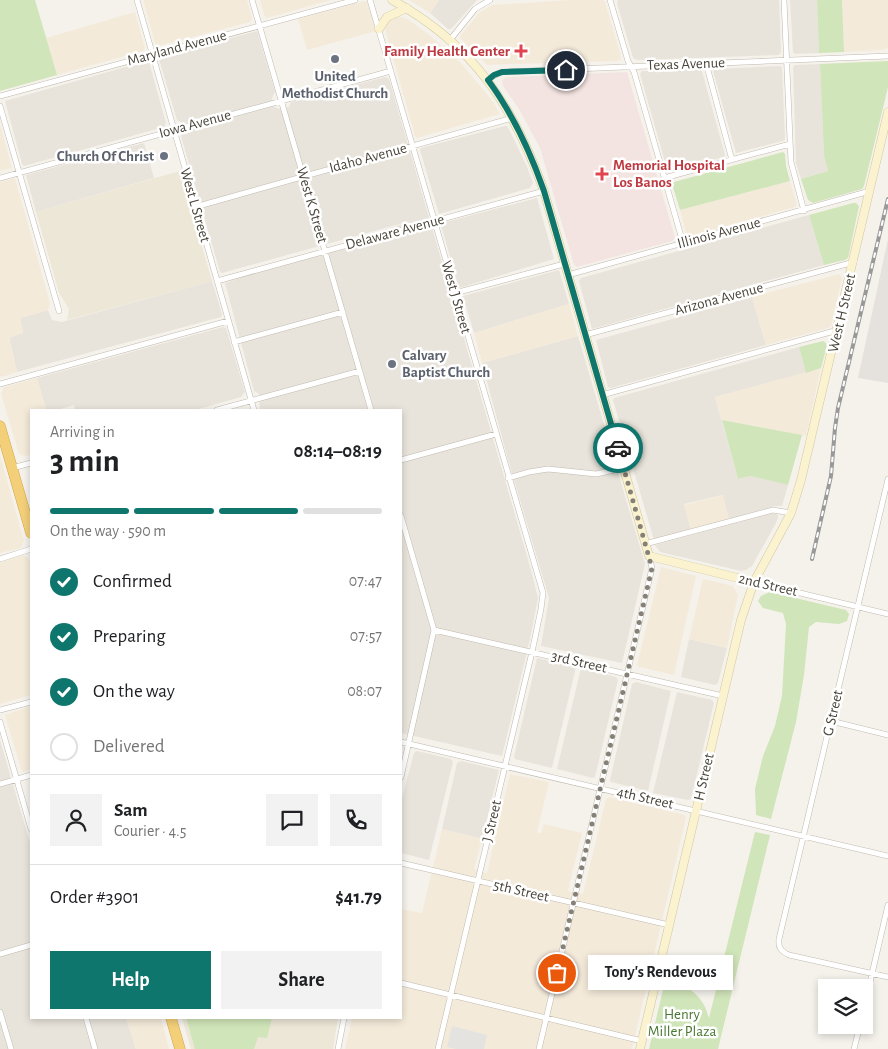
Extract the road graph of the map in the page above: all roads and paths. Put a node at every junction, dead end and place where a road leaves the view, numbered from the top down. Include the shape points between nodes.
1 (137, 0) edge
2 (252, 0) edge
3 (355, 0) edge
4 (370, 0) edge
5 (392, 0) edge
6 (490, 0) edge
7 (610, 0) edge
8 (784, 0) edge
9 (407, 8) junction
10 (260, 26) junction
11 (379, 29) junction
12 (450, 40) junction
13 (152, 54) junction
14 (888, 56) edge
15 (787, 60) junction
16 (706, 63) junction
17 (631, 66) junction
18 (391, 71) junction
19 (488, 80) junction
20 (0, 96) edge
21 (282, 101) junction
22 (0, 106) edge
23 (888, 112) edge
24 (513, 118) junction
25 (174, 129) junction
26 (790, 144) junction
27 (412, 146) junction
28 (732, 160) junction
29 (19, 172) junction
30 (304, 176) junction
31 (0, 178) edge
32 (664, 178) junction
33 (544, 191) junction
34 (870, 191) junction
35 (195, 207) junction
36 (804, 210) junction
37 (434, 221) junction
38 (683, 243) junction
39 (325, 252) junction
40 (854, 262) junction
41 (564, 264) junction
42 (568, 275) junction
43 (216, 281) junction
44 (455, 293) junction
45 (59, 311) dead end
46 (343, 312) junction
47 (228, 321) junction
48 (838, 330) junction
49 (585, 336) junction
50 (234, 342) junction
51 (360, 371) junction
52 (0, 384) edge
53 (602, 395) junction
54 (251, 400) junction
55 (220, 409) edge
56 (254, 409) edge
57 (371, 409) edge
58 (0, 426) edge
59 (496, 434) junction
60 (402, 460) edge
61 (30, 463) edge
62 (12, 468) junction
63 (623, 468) junction
64 (508, 478) junction
65 (888, 479) edge
66 (886, 494) edge
67 (790, 513) junction
68 (30, 531) edge
69 (403, 531) edge
70 (645, 544) junction
71 (30, 549) edge
72 (649, 556) junction
73 (0, 559) edge
74 (754, 582) junction
75 (543, 593) joint
76 (858, 606) junction
77 (888, 614) edge
78 (434, 630) junction
79 (532, 652) junction
80 (628, 673) junction
81 (723, 696) junction
82 (30, 702) edge
83 (0, 710) edge
84 (831, 721) junction
85 (0, 722) edge
86 (888, 736) edge
87 (402, 742) edge
88 (409, 744) junction
89 (505, 766) junction
90 (402, 773) edge
91 (30, 775) edge
92 (17, 780) junction
93 (0, 784) edge
94 (600, 788) junction
95 (696, 810) junction
96 (30, 826) edge
97 (804, 836) junction
98 (888, 856) edge
99 (402, 863) edge
100 (478, 881) junction
101 (573, 903) junction
102 (888, 905) edge
103 (669, 925) junction
104 (30, 945) edge
105 (0, 954) edge
106 (872, 974) junction
107 (888, 977) edge
108 (871, 979) edge
109 (402, 984) edge
110 (451, 995) junction
111 (0, 1012) edge
112 (546, 1018) junction
113 (86, 1019) edge
114 (171, 1019) edge
115 (344, 1019) edge
116 (858, 1034) edge
117 (642, 1040) junction
118 (11, 1049) edge
119 (95, 1049) edge
120 (180, 1049) edge
121 (338, 1049) edge
122 (438, 1049) edge
123 (539, 1049) edge
124 (640, 1049) edge
125 (854, 1049) edge

1 - 13 street, West L Street
2 - 10 street, West K Street
3 - 10 street, Maryland Avenue
4 - 11 street, West J Street
5 - 9 street
6 - 12 street via 475,10
7 - 17 street
8 - 15 street
9 - 11 street via 387,17
9 - 12 street
10 - 13 street, Maryland Avenue
10 - 21 street, West K Street
11 - 18 street, West J Street
12 - 19 street
13 - 20 street, Maryland Avenue
13 - 25 street, West L Street
14 - 15 street, Texas Avenue
15 - 16 street, Texas Avenue
15 - 26 street
16 - 17 street, Texas Avenue
16 - 28 street
17 - 19 street, Texas Avenue via 502,72
17 - 32 street
18 - 21 street, Iowa Avenue
18 - 27 street, West J Street
19 - 24 street
21 - 25 street, Iowa Avenue
21 - 30 street, West K Street
22 - 29 street
23 - 34 street, West H Street
24 - 27 street, Idaho Avenue
24 - 33 street
25 - 29 street, Iowa Avenue
25 - 35 street, West L Street
26 - 28 street
26 - 36 street via 792,168
27 - 30 street, Idaho Avenue
27 - 37 street, West J Street
28 - 32 street
29 - 31 street, Iowa Avenue
29 - 45 street
30 - 35 street, Idaho Avenue
30 - 39 street, West K Street
32 - 38 street
33 - 37 street, Delaware Avenue
33 - 41 street
34 - 36 street, Illinois Avenue
34 - 40 street, West H Street
35 - 43 street, West L Street
36 - 38 street, Illinois Avenue
37 - 39 street, Delaware Avenue
37 - 44 street, West J Street
38 - 42 street, Illinois Avenue
39 - 43 street, Delaware Avenue
39 - 46 street, West K Street
40 - 48 street, West H Street
40 - 49 street, Arizona Avenue
41 - 42 street
41 - 44 street
42 - 49 street
43 - 47 street, West L Street
44 - 59 street, West J Street
46 - 50 street
46 - 51 street, West K Street
47 - 50 street, West L Street
47 - 52 street
48 - 53 street
48 - 67 street, West H Street via 811,444
49 - 53 street
50 - 54 street, West L Street
51 - 54 street
51 - 57 street, West K Street
53 - 63 street
54 - 55 street
54 - 56 street, West L Street
58 - 62 highway
59 - 60 street
59 - 64 street, West J Street
61 - 62 street
62 - 68 highway
63 - 64 street via 596,474 548,469
63 - 70 street
64 - 75 street, West J Street
65 - 66 street, G Street
66 - 76 street, G Street
67 - 70 street via 773,510
67 - 74 street, H Street
69 - 78 street
70 - 72 street
71 - 73 street
72 - 74 street, 2nd Street
72 - 80 street via 652,568
74 - 76 street, 2nd Street
74 - 81 street, H Street via 741,620
75 - 79 street, J Street
76 - 77 street, 2nd Street
76 - 84 street, G Street
78 - 79 street, 3rd Street
78 - 88 street
79 - 80 street, 3rd Street
79 - 89 street, J Street
80 - 81 street, 3rd Street
80 - 94 street
81 - 95 street, H Street
82 - 83 street
84 - 86 street
84 - 97 street, G Street
85 - 92 street
87 - 88 street, 4th Street
88 - 89 street, 4th Street
88 - 90 street
89 - 94 street, 4th Street
89 - 100 street, J Street
91 - 92 street
92 - 93 street
92 - 96 street
94 - 95 street, 4th Street
94 - 101 street
95 - 97 street, 4th Street
95 - 103 street, H Street
97 - 98 street, 4th Street
97 - 106 street, G Street via 778,946 789,955
99 - 100 street, 5th Street
100 - 101 street, 5th Street
100 - 110 street, J Street
101 - 103 street, 5th Street
101 - 112 street
102 - 106 street
103 - 117 street, H Street
104 - 105 street
106 - 107 street
106 - 108 street
109 - 110 street
110 - 112 street
110 - 122 street, J Street
111 - 118 street
112 - 117 street
112 - 123 street
113 - 119 street
114 - 120 highway
115 - 121 street
116 - 125 street
117 - 124 street, H Street

